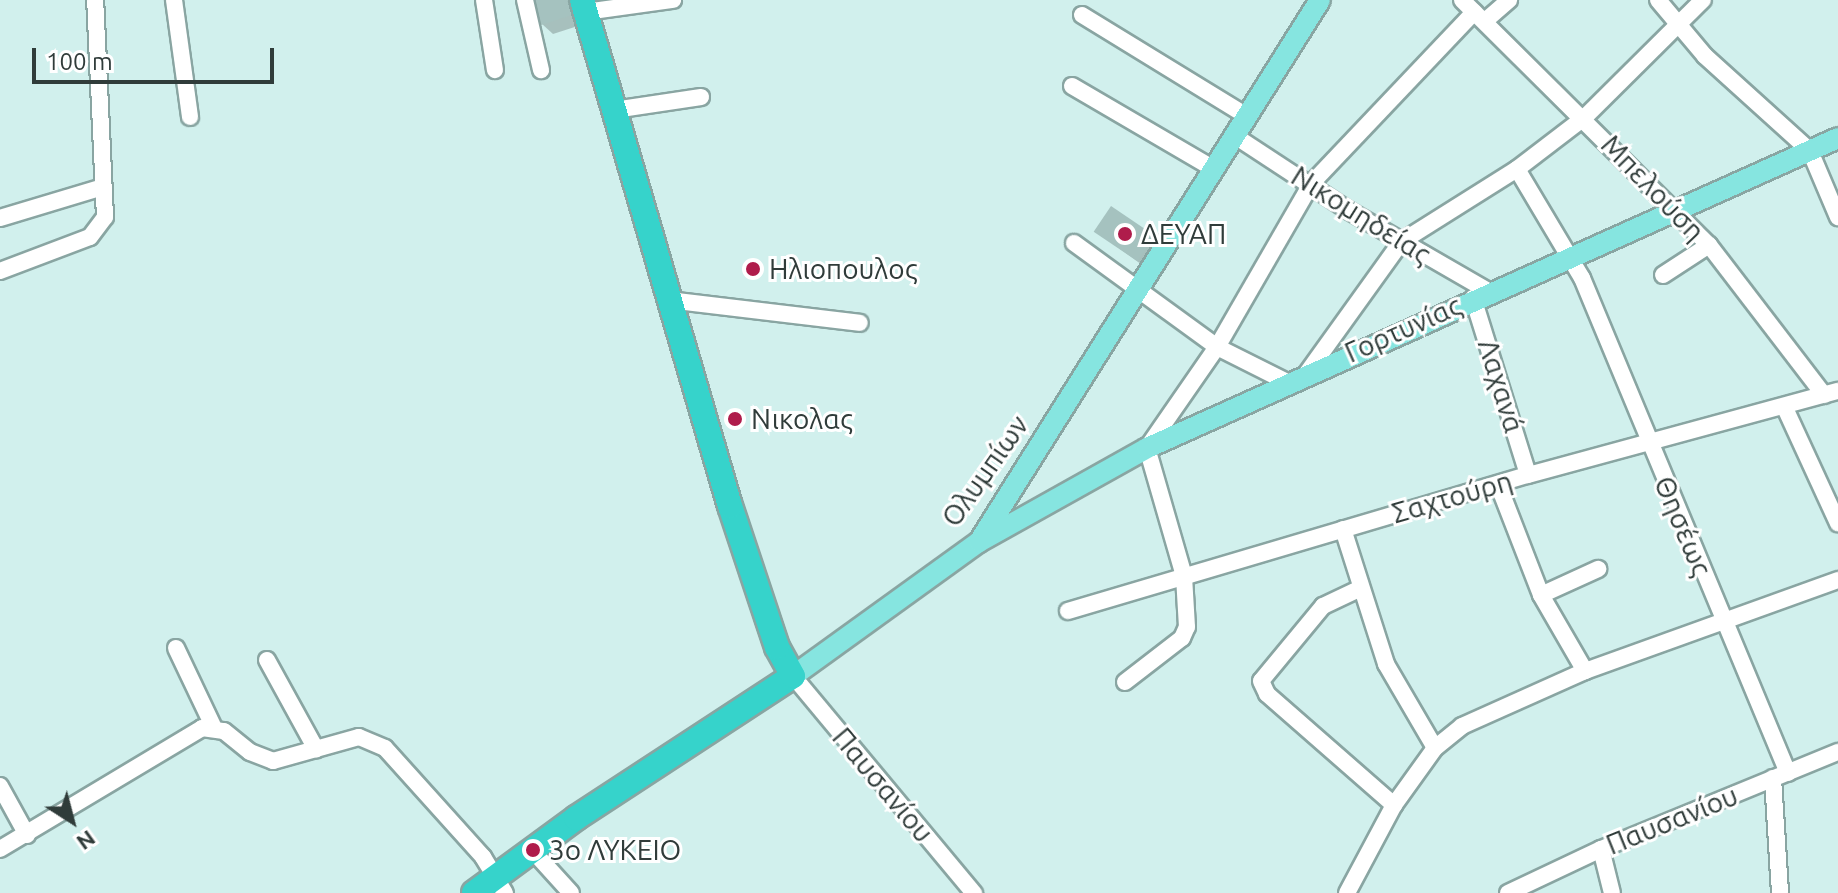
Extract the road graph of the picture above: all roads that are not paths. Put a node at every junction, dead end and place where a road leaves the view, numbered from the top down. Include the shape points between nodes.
1 (95, 0) edge
2 (174, 0) edge
3 (484, 0) edge
4 (525, 0) edge
5 (1320, 0) edge
6 (1509, 0) edge
7 (1658, 0) edge
8 (1703, 0) edge
9 (663, 1) edge
10 (614, 3) edge
11 (584, 6) edge
12 (1474, 11) edge
13 (1082, 15) dead end
14 (1681, 26) junction
15 (495, 70) dead end
16 (541, 70) dead end
17 (1072, 86) dead end
18 (701, 97) dead end
19 (614, 110) junction
20 (1247, 116) junction
21 (190, 117) dead end
22 (1585, 117) junction
23 (1235, 136) junction
24 (1838, 138) edge
25 (1810, 151) junction
26 (1214, 169) junction
27 (1517, 169) junction
28 (1311, 184) junction
29 (103, 187) junction
30 (1671, 209) junction
31 (1838, 217) edge
32 (0, 218) edge
33 (1401, 242) junction
34 (1074, 243) dead end
35 (1709, 245) junction
36 (1570, 256) junction
37 (1, 269) edge
38 (1663, 275) dead end
39 (1138, 292) junction
40 (1480, 294) junction
41 (668, 300) junction
42 (860, 323) dead end
43 (1217, 347) junction
44 (1307, 373) junction
45 (1287, 382) junction
46 (1831, 393) edge
47 (1785, 408) junction
48 (1649, 444) junction
49 (1147, 448) junction
50 (1528, 475) junction
51 (1498, 484) junction
52 (1838, 523) edge
53 (1343, 529) junction
54 (979, 542) junction
55 (1598, 569) dead end
56 (1184, 576) junction
57 (1838, 580) edge
58 (1361, 588) junction
59 (1541, 595) junction
60 (1068, 611) dead end
61 (1725, 623) junction
62 (176, 648) dead end
63 (267, 660) dead end
64 (1585, 671) junction
65 (793, 676) junction
66 (1125, 682) dead end
67 (213, 726) junction
68 (1435, 748) junction
69 (316, 749) junction
70 (1838, 752) edge
71 (1780, 776) junction
72 (0, 786) edge
73 (1394, 805) junction
74 (27, 835) junction
75 (0, 849) edge
76 (1601, 849) junction
77 (532, 850) junction
78 (501, 884) edge
79 (474, 893) edge
80 (571, 893) edge
81 (974, 893) edge
82 (1347, 893) edge
83 (1508, 893) edge
84 (1612, 893) edge
85 (1780, 893) edge

1 - 29 street
2 - 21 street
3 - 15 street
4 - 16 street
5 - 20 main road, Ολυμπίων
6 - 12 street
7 - 14 street
8 - 14 street
9 - 10 street
10 - 11 street
11 - 19 highway
12 - 22 street, Μπελούση
12 - 28 street
13 - 20 street
14 - 22 street
14 - 25 street via 1705,56
17 - 26 street
18 - 19 street
19 - 41 highway
20 - 23 main road, Ολυμπίων
22 - 27 street
22 - 30 street, Μπελούση
23 - 26 main road, Ολυμπίων
23 - 28 street, Νικομηδείας
24 - 25 main road, Γορτυνίας
25 - 30 main road, Γορτυνίας
25 - 31 street
26 - 39 main road, Ολυμπίων
27 - 33 street
27 - 36 street, Θησέως
28 - 33 street, Νικομηδείας
28 - 43 street
29 - 32 street
29 - 37 street via 105,217 90,237
30 - 35 street, Μπελούση
30 - 36 main road, Γορτυνίας
33 - 40 street, Νικομηδείας
33 - 44 street
34 - 39 street
35 - 38 street
35 - 46 street, Μπελούση
36 - 40 main road, Γορτυνίας
36 - 48 street, Θησέως
39 - 43 street
39 - 54 main road, Ολυμπίων
40 - 44 main road, Γορτυνίας
40 - 50 street, Λαχανά
41 - 42 street
41 - 65 highway via 768,619
43 - 45 street
43 - 49 street
44 - 45 main road, Γορτυνίας
45 - 49 main road, Γορτυνίας
46 - 47 street, Σαχτούρη
47 - 48 street, Σαχτούρη
47 - 52 street
48 - 50 street, Σαχτούρη
48 - 61 street, Θησέως
49 - 54 main road, Γορτυνίας
49 - 56 street
50 - 51 street, Σαχτούρη
51 - 53 street, Σαχτούρη
51 - 59 street
53 - 56 street, Σαχτούρη
53 - 58 street
54 - 65 main road, Ολυμπίων
55 - 59 street
56 - 60 street, Σαχτούρη
56 - 66 street via 1188,617 1182,638
57 - 61 street
58 - 68 street via 1386,664
58 - 73 street via 1323,606 1261,681 1267,694
59 - 64 street
61 - 64 street
61 - 71 street, Θησέως
62 - 67 street
63 - 69 street
64 - 68 street via 1473,720
65 - 77 highway, Ολυμπίων
65 - 81 street, Παυσανίου
67 - 69 street via 262,759 290,760
67 - 74 street via 186,735
68 - 73 street
69 - 78 street via 359,737 385,748
70 - 71 street, Παυσανίου
71 - 76 street, Παυσανίου
71 - 85 street, Θησέως
72 - 74 street
73 - 82 street
74 - 75 street
76 - 83 street, Παυσανίου
76 - 84 street
77 - 78 highway, Ολυμπίων
77 - 80 street
78 - 79 highway, Ολυμπίων

